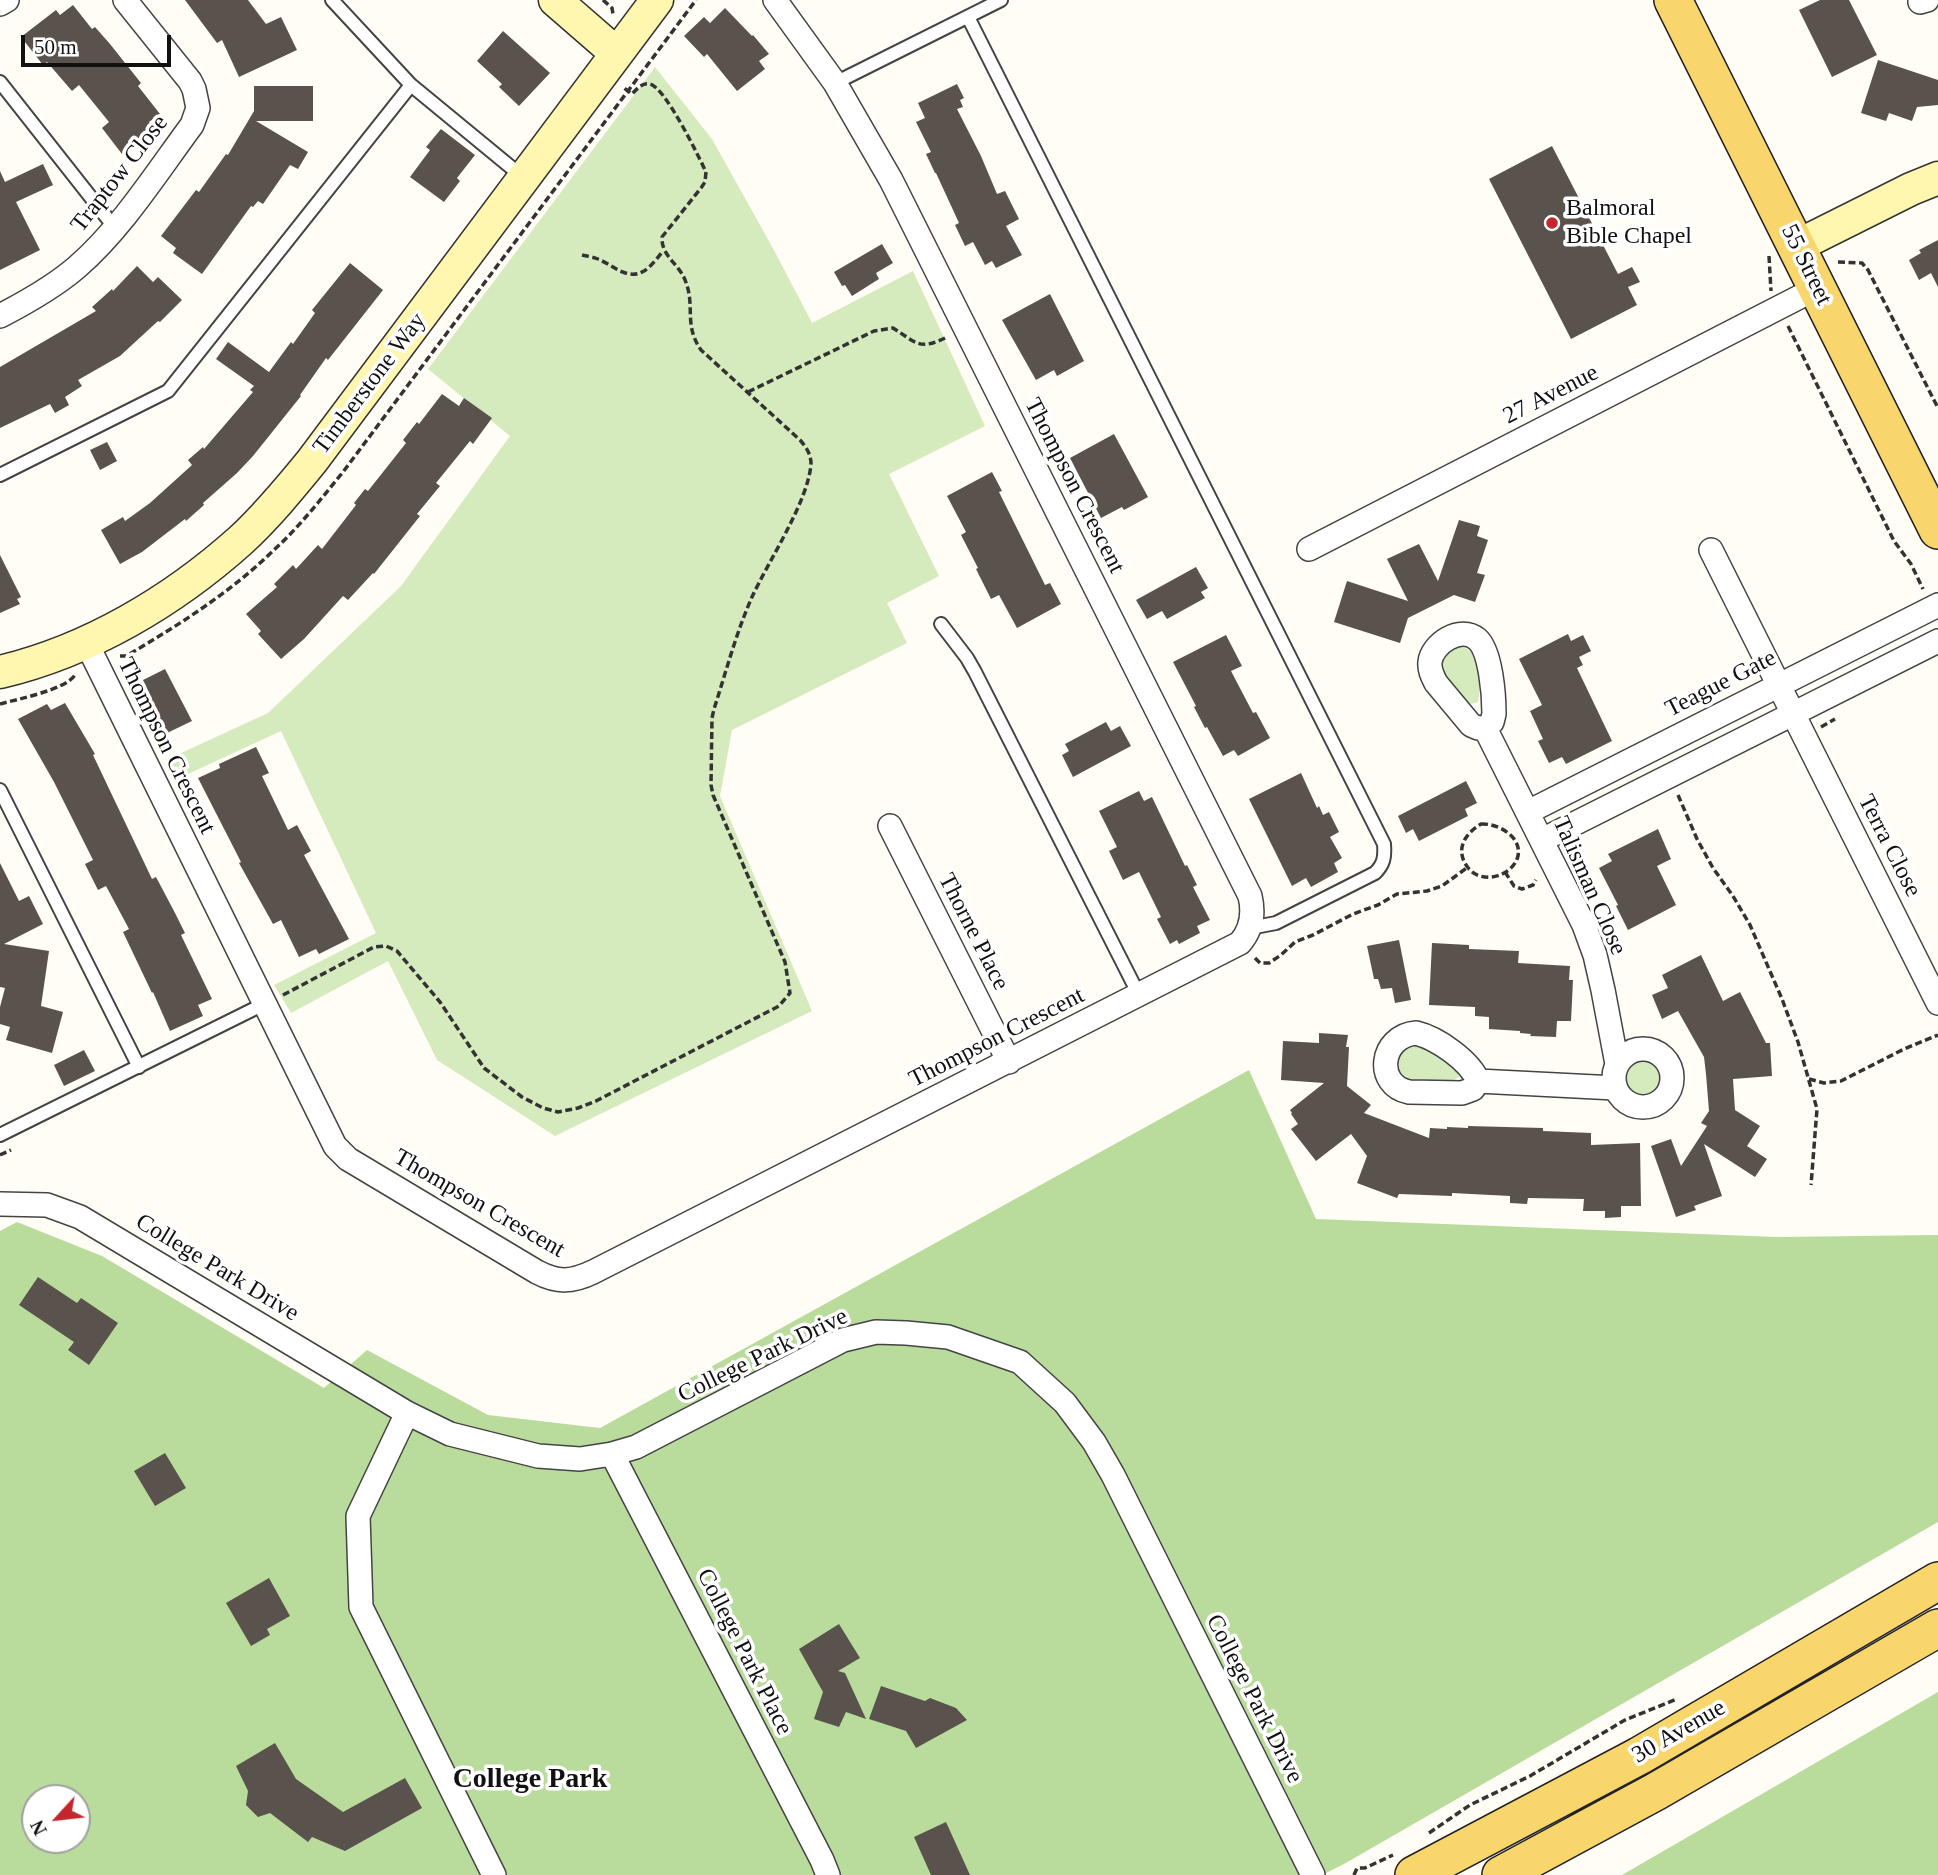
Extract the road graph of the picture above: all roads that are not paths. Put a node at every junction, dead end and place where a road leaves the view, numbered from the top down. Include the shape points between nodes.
1 (7, 0) edge
2 (125, 0) edge
3 (332, 0) edge
4 (555, 0) edge
5 (657, 0) edge
6 (775, 0) edge
7 (1001, 0) edge
8 (1673, 0) edge
9 (0, 4) edge
10 (968, 17) junction
11 (617, 68) junction
12 (0, 82) edge
13 (835, 83) junction
14 (411, 85) junction
15 (524, 178) junction
16 (1938, 178) edge
17 (115, 228) junction
18 (1783, 248) junction
19 (1828, 275) junction
20 (0, 316) edge
21 (0, 475) edge
22 (1938, 530) edge
23 (1309, 549) dead end
24 (1711, 550) dead end
25 (1932, 599) edge
26 (940, 624) dead end
27 (1938, 641) edge
28 (86, 642) junction
29 (0, 672) edge
30 (1779, 684) junction
31 (1793, 714) junction
32 (1485, 728) dead end
33 (0, 790) edge
34 (1528, 812) junction
35 (890, 826) dead end
36 (1542, 840) junction
37 (1250, 928) junction
38 (1139, 995) junction
39 (272, 1000) junction
40 (1938, 1003) edge
41 (1009, 1062) junction
42 (1617, 1064) junction
43 (139, 1067) junction
44 (1478, 1081) dead end
45 (1615, 1088) junction
46 (0, 1135) edge
47 (0, 1204) edge
48 (407, 1413) junction
49 (612, 1454) junction
50 (1938, 1581) edge
51 (1938, 1628) edge
52 (1404, 1865) edge
53 (494, 1875) edge
54 (828, 1875) edge
55 (1313, 1875) edge
56 (1501, 1875) edge

1 - 9 street
2 - 17 street, Traptow Close via 190,81 198,108 192,125
3 - 14 lane
4 - 11 street
5 - 11 street, Timberstone Way
6 - 13 street, Thompson Crescent
7 - 10 lane
8 - 18 main road, 55 Street
10 - 13 lane
10 - 37 lane via 1384,844 1384,860 1375,873 1276,923
11 - 15 street, Timberstone Way
12 - 17 lane
13 - 37 street, Thompson Crescent via 891,180 1250,895
14 - 15 lane
14 - 21 lane via 169,391
15 - 28 street, Timberstone Way via 278,501 242,539 183,586
16 - 18 street
17 - 20 street, Traptow Close via 75,269
18 - 19 main road, 55 Street
19 - 22 main road, 55 Street
19 - 23 street, 27 Avenue via 1779,307
24 - 30 street, Terra Close
25 - 30 street, Teague Gate
26 - 38 lane via 975,672
27 - 31 street
28 - 29 street, Timberstone Way
28 - 39 street, Thompson Crescent
30 - 31 street, Terra Close
30 - 34 street, Teague Gate
31 - 36 street
31 - 40 street, Terra Close
32 - 34 street, Talisman Close
33 - 43 lane
34 - 36 street, Talisman Close
35 - 41 street, Thorne Place
36 - 42 street, Talisman Close via 1595,955
37 - 38 street, Thompson Crescent via 1231,948
38 - 41 street, Thompson Crescent
39 - 41 street, Thompson Crescent via 329,1136 348,1159 537,1272 566,1281 593,1272
39 - 43 lane
42 - 45 street
42 - 45 street via 1632,1051 1651,1050 1667,1061 1672,1080 1664,1098 1646,1107 1628,1103
43 - 46 lane
44 - 45 street
47 - 48 street, College Park Drive via 47,1205 80,1217
48 - 49 street, College Park Drive via 450,1433 538,1457 580,1459
48 - 53 street via 358,1516 360,1607
49 - 54 street, College Park Place
49 - 55 street, College Park Drive via 635,1447 843,1340 876,1332 948,1337 1020,1362 1065,1403 1113,1475
50 - 52 main road, 30 Avenue via 1639,1756
51 - 56 main road, 30 Avenue via 1655,1792

